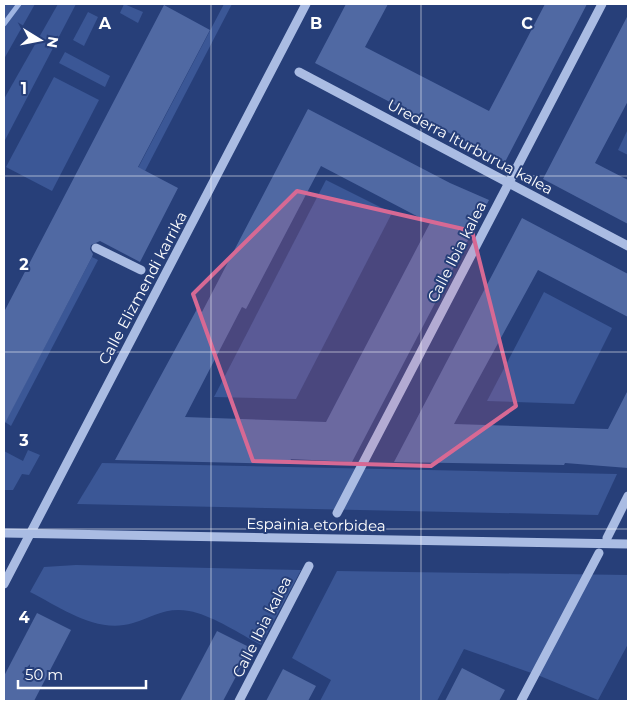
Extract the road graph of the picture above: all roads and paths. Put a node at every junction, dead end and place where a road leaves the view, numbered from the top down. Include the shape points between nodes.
1 (306, 4) edge
2 (602, 4) edge
3 (299, 72) dead end
4 (509, 183) junction
5 (628, 246) edge
6 (96, 248) dead end
7 (141, 270) dead end
8 (628, 496) edge
9 (337, 514) dead end
10 (4, 533) edge
11 (30, 533) junction
12 (607, 538) dead end
13 (628, 544) edge
14 (599, 553) dead end
15 (310, 566) dead end
16 (4, 584) edge
17 (240, 701) edge
18 (521, 701) edge

1 - 11 street, Calle Elizmendi karrika
2 - 4 street, Calle Ibia kalea
3 - 4 street, Urederra Iturburua kalea
4 - 5 street, Urederra Iturburua kalea
4 - 9 street, Calle Ibia kalea
6 - 7 street, Calle Elizmendi karrika
8 - 12 street
10 - 11 street, Espainia etorbidea
11 - 13 street, Espainia etorbidea
11 - 16 street, Calle Elizmendi karrika
14 - 18 street
15 - 17 street, Calle Ibia kalea

